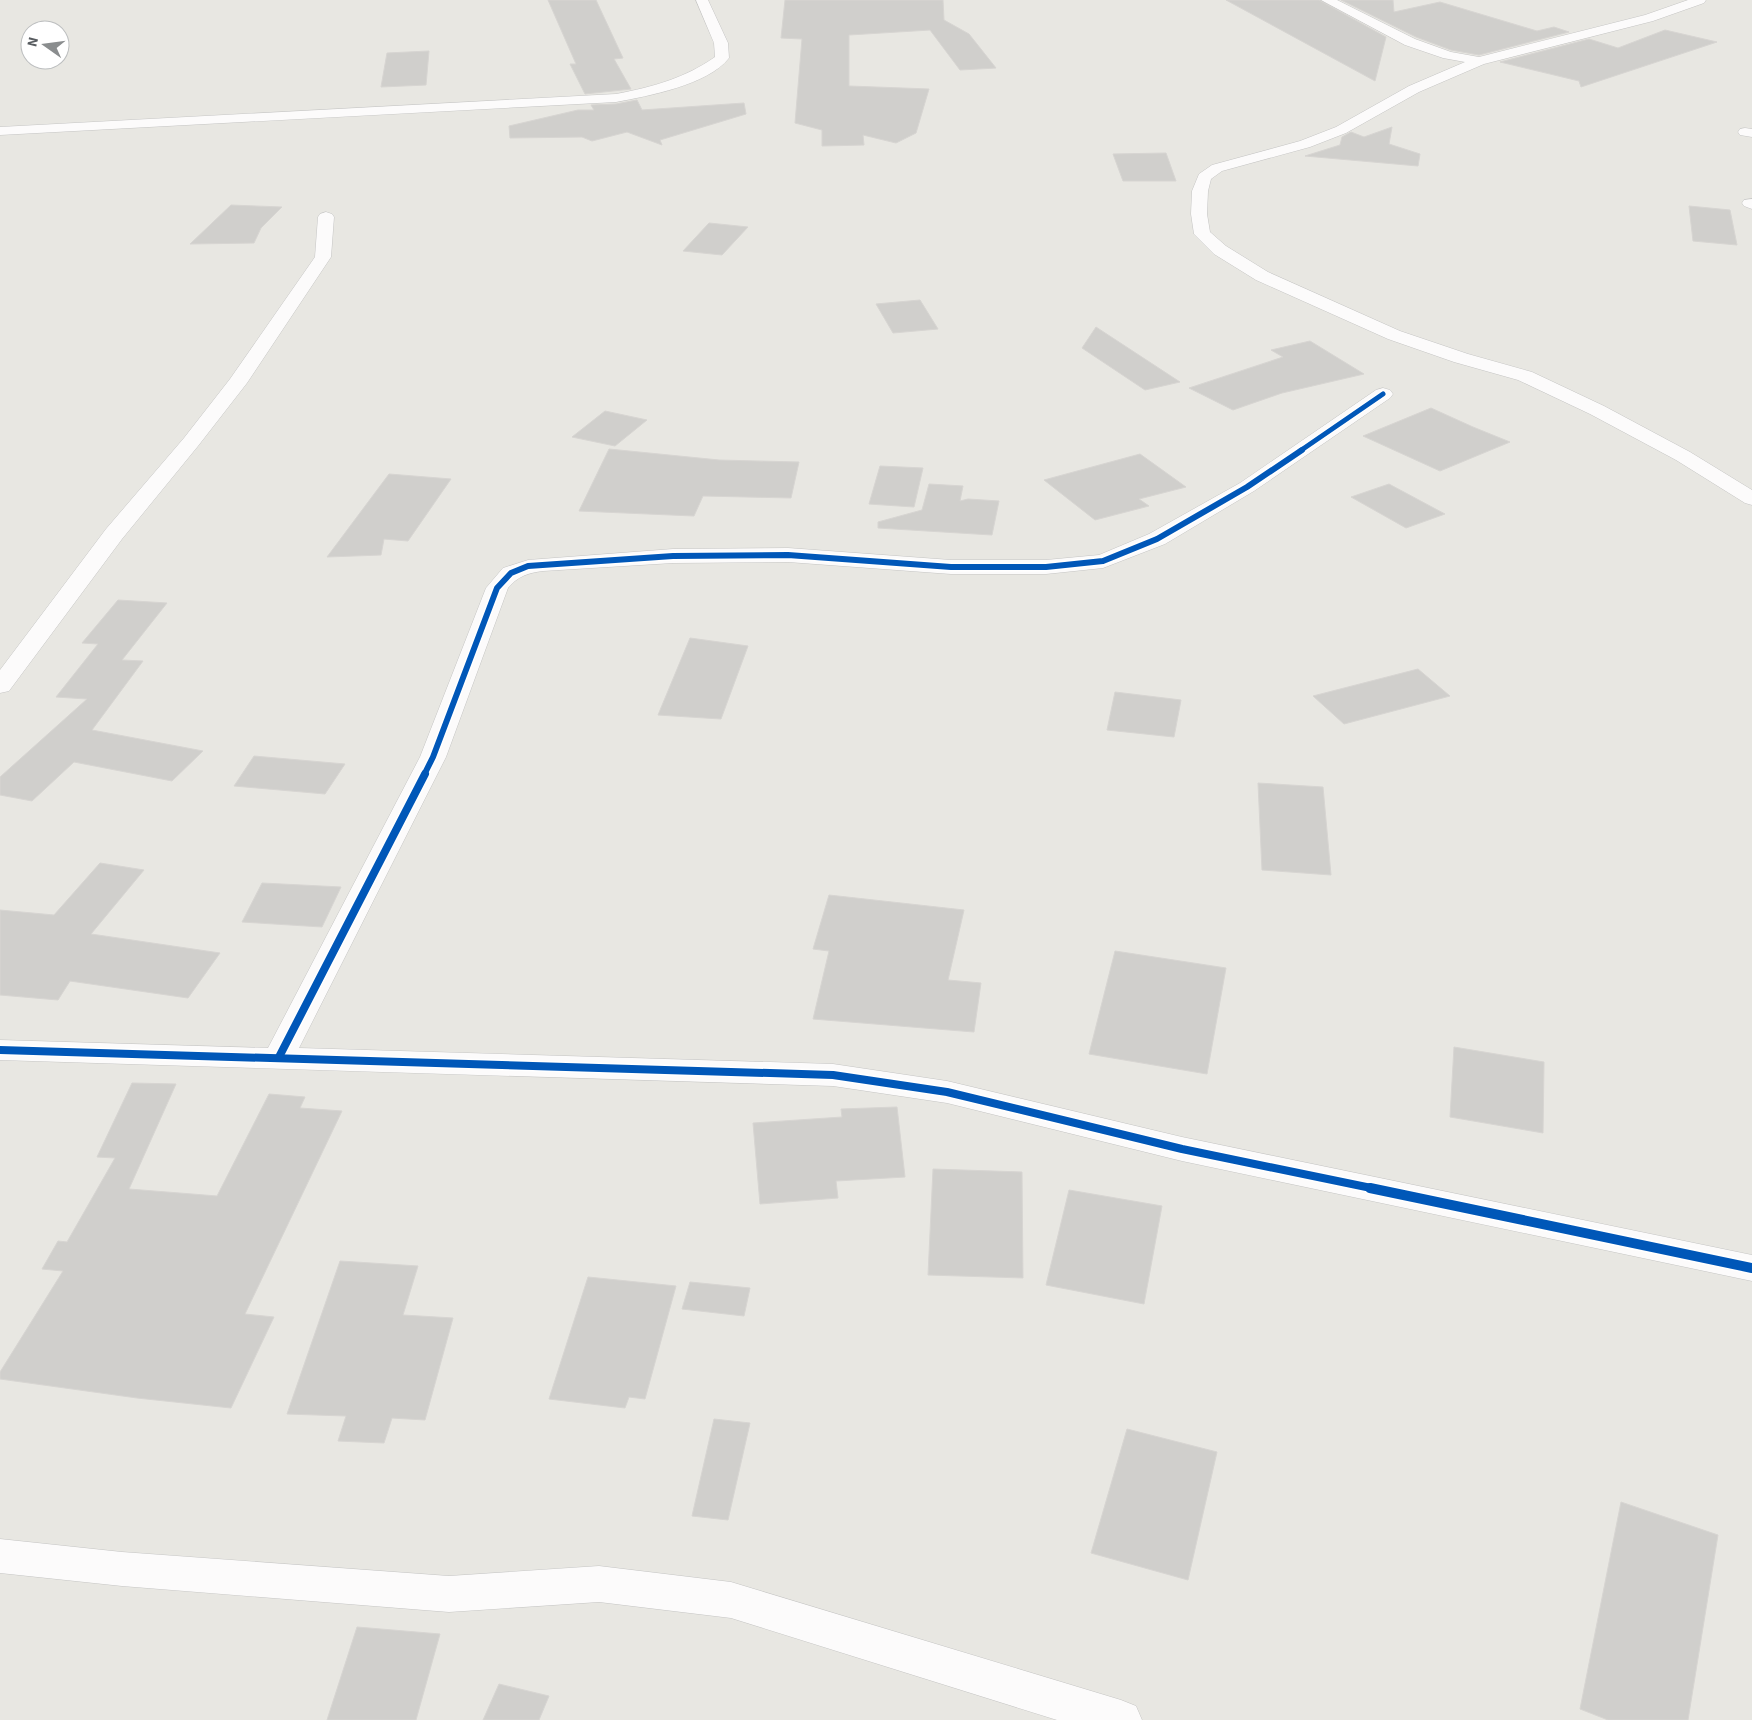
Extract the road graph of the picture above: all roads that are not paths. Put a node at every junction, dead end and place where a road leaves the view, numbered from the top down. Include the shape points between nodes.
1 (702, 0) edge
2 (1327, 0) edge
3 (1700, 0) edge
4 (1479, 61) junction
5 (0, 131) edge
6 (326, 217) dead end
7 (1383, 394) dead end
8 (1752, 499) edge
9 (0, 686) edge
10 (0, 1050) edge
11 (279, 1057) junction
12 (1752, 1268) edge
13 (0, 1556) edge
14 (1121, 1720) edge

1 - 5 street via 721,42 722,58 703,73 662,90 616,98
2 - 4 street via 1410,42
3 - 4 street via 1649,18
4 - 8 street via 1414,89 1341,130 1304,144 1216,168 1204,177 1200,191 1202,234 1220,250 1262,276 1394,335 1525,376 1597,410 1683,456
6 - 9 street via 323,257 237,383 114,534
7 - 11 street via 1247,487 1157,539 1102,560 1046,567 950,567 788,555 673,556 524,566 505,576 497,588 433,757
10 - 11 street
11 - 12 street via 833,1075 947,1092 1182,1149
13 - 14 street via 122,1569 449,1594 599,1584 732,1600

